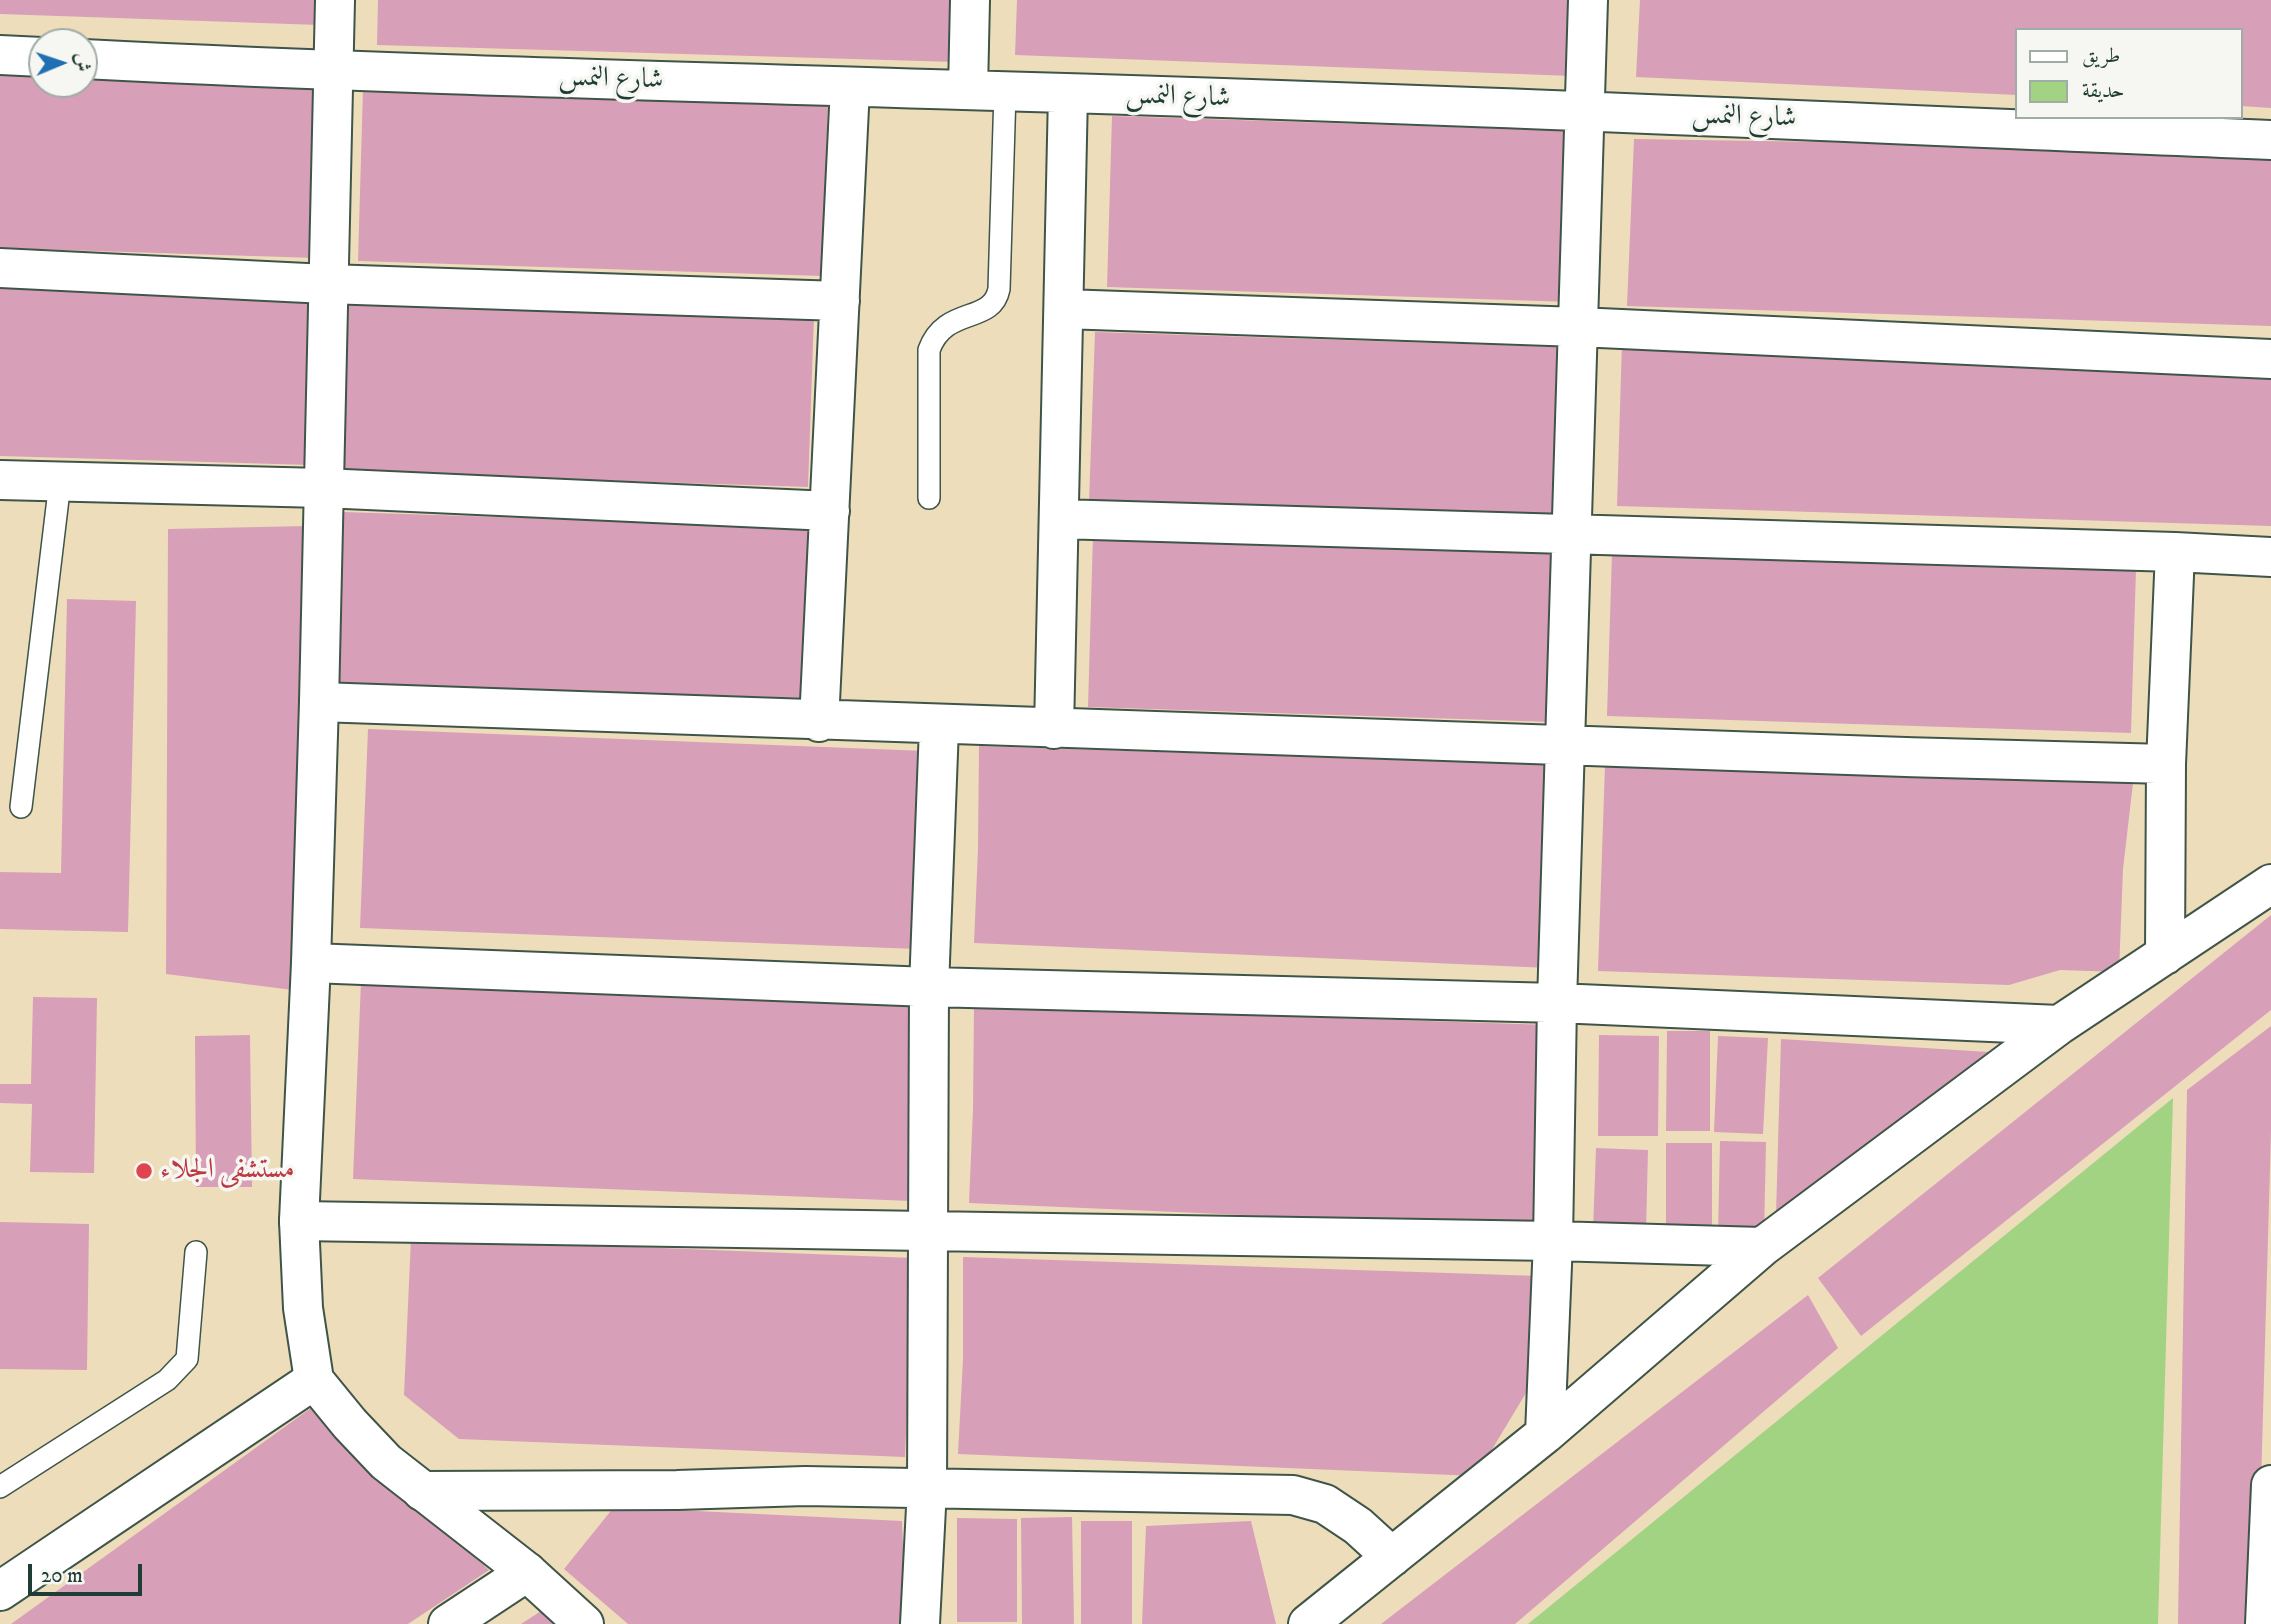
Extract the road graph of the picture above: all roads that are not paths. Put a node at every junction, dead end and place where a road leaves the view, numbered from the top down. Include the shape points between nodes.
1 (335, 0) edge
2 (970, 0) edge
3 (1588, 0) edge
4 (0, 55) edge
5 (28, 56) edge
6 (98, 60) edge
7 (333, 72) junction
8 (850, 88) junction
9 (987, 91) junction
10 (1068, 94) junction
11 (1583, 111) junction
12 (2271, 140) edge
13 (0, 268) edge
14 (327, 284) junction
15 (840, 301) junction
16 (1064, 309) junction
17 (1578, 327) junction
18 (2271, 359) edge
19 (0, 480) edge
20 (60, 482) junction
21 (323, 488) junction
22 (929, 498) dead end
23 (830, 511) junction
24 (1059, 519) junction
25 (1571, 535) junction
26 (2175, 552) junction
27 (2271, 557) edge
28 (319, 702) junction
29 (819, 722) junction
30 (939, 727) junction
31 (1054, 729) junction
32 (1565, 748) junction
33 (2166, 764) junction
34 (21, 807) dead end
35 (2271, 884) edge
36 (2165, 955) junction
37 (311, 963) junction
38 (929, 986) junction
39 (1557, 1003) junction
40 (2059, 1025) junction
41 (299, 1220) junction
42 (930, 1232) junction
43 (1553, 1241) junction
44 (1762, 1247) junction
45 (196, 1252) dead end
46 (314, 1380) junction
47 (1545, 1434) junction
48 (2271, 1485) edge
49 (0, 1487) edge
50 (927, 1488) junction
51 (422, 1491) junction
52 (1392, 1557) junction
53 (527, 1572) junction
54 (0, 1591) edge
55 (2267, 1604) edge
56 (448, 1624) edge
57 (584, 1624) edge
58 (920, 1624) edge
59 (1308, 1624) edge

1 - 7 street
2 - 9 street
3 - 11 street
4 - 5 street
6 - 7 street, شارع النمس
7 - 8 street, شارع النمس
7 - 14 street
8 - 9 street, شارع النمس
8 - 15 street
9 - 10 street, شارع النمس
9 - 22 lane via 998,298 989,309 946,324 929,350
10 - 11 street, شارع النمس
10 - 16 street
11 - 12 street, شارع النمس
11 - 17 street
13 - 14 street
14 - 15 street
14 - 21 street
15 - 23 street
16 - 17 street
16 - 24 street
17 - 18 street
17 - 25 street
19 - 20 street
20 - 21 street
20 - 34 lane
21 - 23 street
21 - 28 street
23 - 29 street
24 - 25 street
24 - 31 street
25 - 26 street
25 - 32 street
26 - 27 street
26 - 33 street
28 - 29 street
28 - 37 street
29 - 30 street
30 - 31 street
30 - 38 street
31 - 32 street
32 - 33 street
32 - 39 street
33 - 36 street
35 - 36 street
36 - 40 street
37 - 38 street
37 - 41 street
38 - 39 street
38 - 42 street
39 - 40 street
39 - 43 street
40 - 44 street
41 - 42 street
41 - 46 street via 303,1308
42 - 43 street
42 - 50 street
43 - 44 street
43 - 47 street
44 - 47 street
45 - 49 lane via 187,1359 167,1380
46 - 51 street via 386,1462
46 - 54 street
47 - 52 street
48 - 55 street
50 - 51 street
50 - 52 street via 1293,1495 1325,1504 1359,1526
50 - 58 street
51 - 53 street
52 - 59 street
53 - 56 street
53 - 57 street

